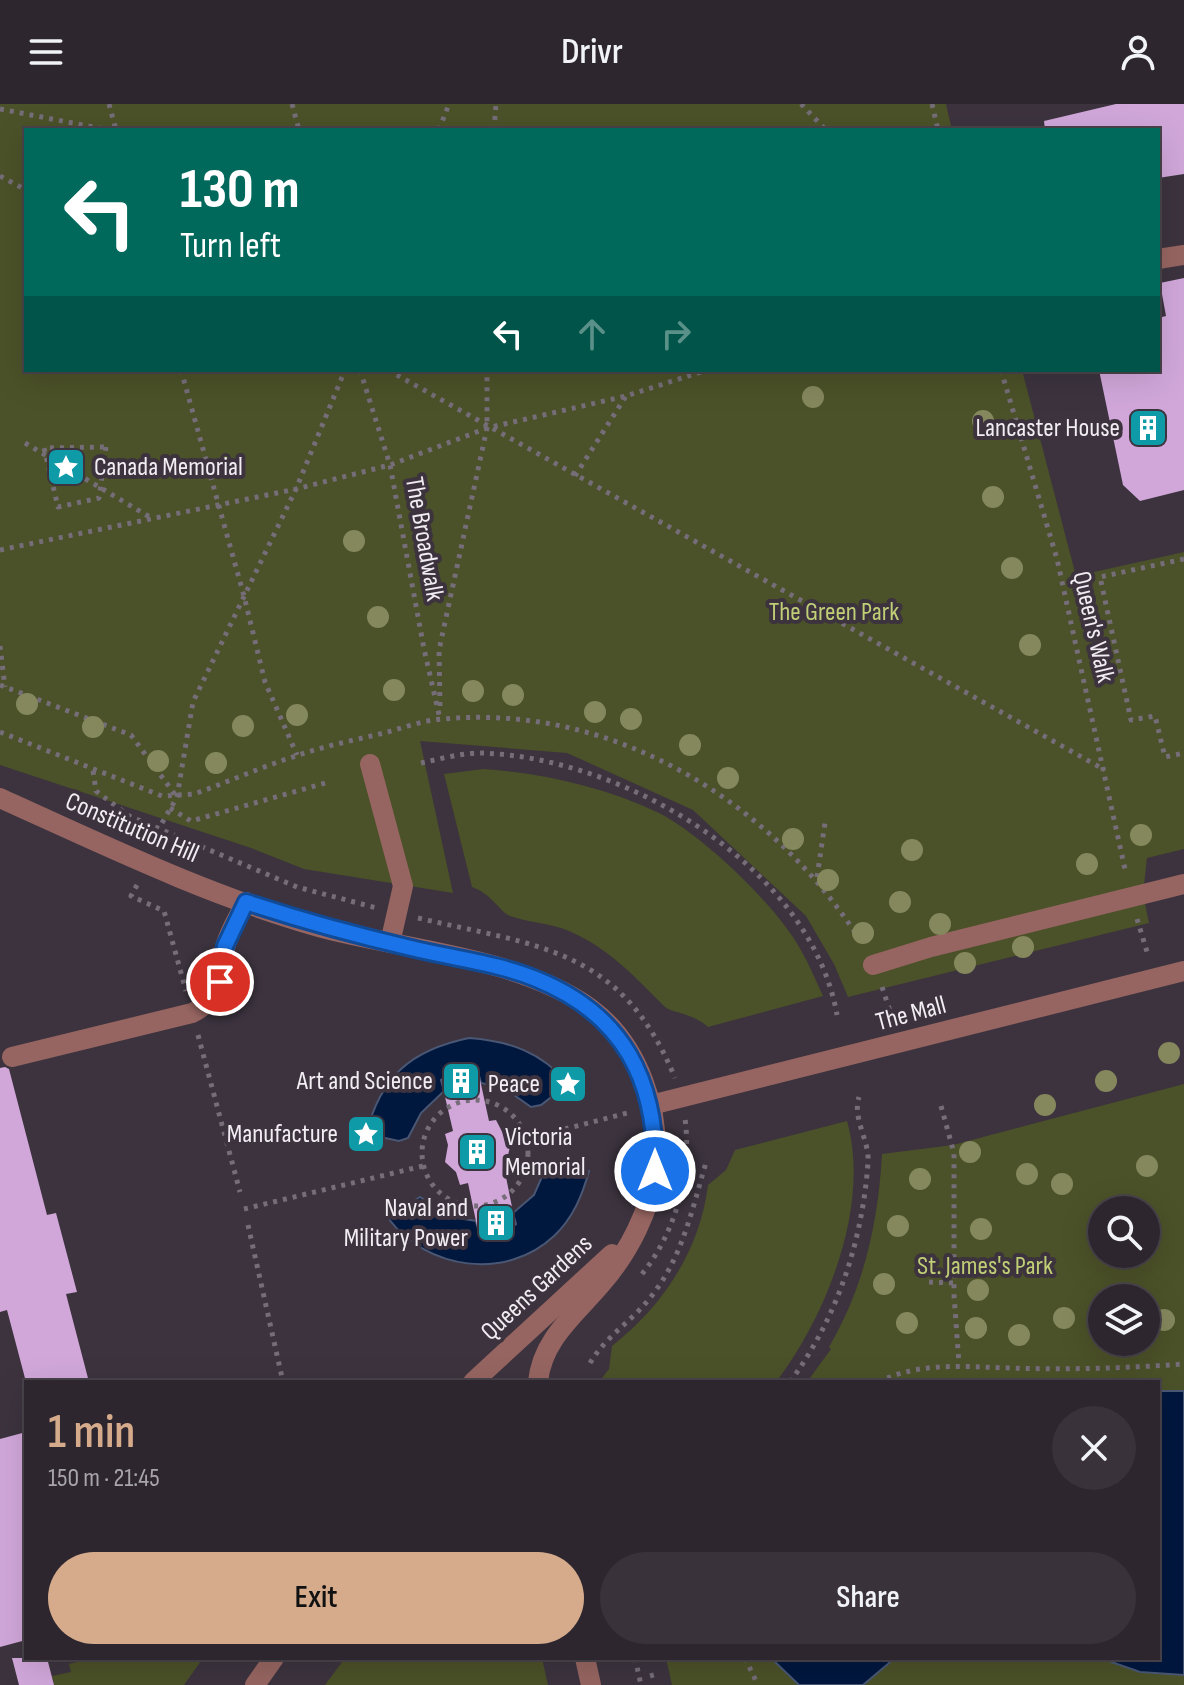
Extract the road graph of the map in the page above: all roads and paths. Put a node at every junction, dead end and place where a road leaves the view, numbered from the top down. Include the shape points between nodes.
1 (109, 104) edge
2 (292, 104) edge
3 (449, 104) edge
4 (496, 104) edge
5 (801, 104) edge
6 (932, 104) edge
7 (0, 109) edge
8 (99, 128) edge
9 (115, 128) edge
10 (298, 128) edge
11 (440, 128) edge
12 (494, 128) edge
13 (824, 128) edge
14 (938, 128) edge
15 (0, 176) edge
16 (24, 189) edge
17 (1184, 255) edge
18 (1160, 259) edge
19 (182, 372) edge
20 (344, 372) edge
21 (361, 372) edge
22 (391, 372) edge
23 (487, 372) edge
24 (701, 372) edge
25 (1002, 372) edge
26 (626, 396) junction
27 (487, 428) junction
28 (25, 443) dead end
29 (43, 452) junction
30 (390, 465) junction
31 (575, 476) junction
32 (100, 486) junction
33 (296, 489) junction
34 (220, 505) junction
35 (154, 519) junction
36 (0, 550) edge
37 (1184, 559) edge
38 (244, 596) junction
39 (0, 646) edge
40 (3, 686) edge
41 (440, 719) junction
42 (0, 732) edge
43 (1184, 753) edge
44 (297, 755) junction
45 (421, 763) dead end
46 (370, 764) dead end
47 (1105, 770) junction
48 (93, 771) junction
49 (329, 782) dead end
50 (177, 797) junction
51 (0, 798) edge
52 (170, 808) junction
53 (162, 823) dead end
54 (825, 823) dead end
55 (257, 871) dead end
56 (817, 878) junction
57 (1184, 884) edge
58 (137, 885) dead end
59 (246, 902) junction
60 (1133, 903) junction
61 (390, 943) junction
62 (871, 959) joint
63 (1184, 971) edge
64 (1155, 979) junction
65 (190, 1003) dead end
66 (837, 1015) dead end
67 (195, 1023) dead end
68 (12, 1057) dead end
69 (859, 1097) dead end
70 (683, 1099) junction
71 (651, 1105) junction
72 (941, 1106) dead end
73 (526, 1139) junction
74 (707, 1159) dead end
75 (686, 1161) dead end
76 (423, 1166) junction
77 (240, 1192) dead end
78 (244, 1209) dead end
79 (248, 1225) dead end
80 (636, 1233) junction
81 (929, 1282) dead end
82 (954, 1283) junction
83 (590, 1363) dead end
84 (959, 1364) junction
85 (1184, 1364) edge
86 (283, 1380) edge
87 (475, 1380) edge
88 (539, 1380) edge
89 (791, 1380) edge
90 (882, 1380) edge
91 (273, 1660) edge
92 (585, 1660) edge
93 (635, 1660) edge
94 (746, 1660) edge
95 (657, 1674) dead end
96 (650, 1676) dead end
97 (255, 1685) edge
98 (591, 1685) edge
99 (641, 1685) edge
100 (758, 1685) edge

1 - 9 path
2 - 10 path
3 - 11 path
4 - 12 path
5 - 13 path
6 - 14 path
7 - 8 path
15 - 16 path
17 - 18 street
19 - 34 path
20 - 33 path
21 - 30 path, The Broadwalk
22 - 27 path
23 - 27 path
24 - 26 path
25 - 47 path, Queen's Walk via 1057,559
26 - 27 path
26 - 31 path
27 - 30 path
27 - 31 path
27 - 41 path via 439,650
28 - 29 path
29 - 32 path
29 - 32 path via 106,447
29 - 32 path via 58,507 99,498
30 - 33 path
30 - 41 path, The Broadwalk
31 - 47 path
32 - 35 path
33 - 34 path
33 - 38 path
34 - 35 path
34 - 38 path
35 - 36 path
37 - 43 path via 1100,577 1131,720 1155,716 1165,757
38 - 44 path via 265,682
38 - 50 path via 193,702
39 - 40 path
40 - 50 path via 131,735
41 - 44 path
41 - 56 path via 508,717 634,747 699,779 758,821
42 - 48 path, Constitution Hill
44 - 50 path
45 - 66 path via 479,753 530,758 603,778 696,824 790,912 817,952
46 - 61 street via 403,886
47 - 60 path, Queen's Walk
48 - 50 path
48 - 55 path, Constitution Hill via 96,791 119,810
49 - 52 path via 191,821
50 - 52 path
51 - 59 street, Constitution Hill
52 - 53 path
54 - 56 path
56 - 62 path
57 - 60 street
58 - 65 path via 131,896 164,911
59 - 61 street, Queens Gardens
59 - 68 street via 225,946 220,982 204,1007
60 - 62 street
60 - 64 path, Queen's Walk
61 - 71 street, Queens Gardens via 512,972 565,993 614,1032 643,1076
63 - 64 street, The Mall
64 - 70 street, The Mall
67 - 77 path
69 - 89 path via 856,1107 869,1159 855,1244 839,1296
70 - 71 street, The Mall
70 - 75 path
71 - 73 path
71 - 80 street, Queens Gardens via 655,1171
72 - 82 path via 954,1153
73 - 76 path via 520,1124 501,1107 461,1101 446,1108 425,1133
73 - 76 path via 525,1173 516,1187 488,1205 455,1203 429,1181
74 - 83 path via 691,1222 665,1277
76 - 78 path
79 - 86 path
80 - 87 street, Queens Gardens
80 - 88 street, Queens Gardens via 604,1280 553,1336
81 - 82 path
82 - 84 path
84 - 85 path
84 - 90 path via 903,1370
91 - 97 street
92 - 98 street
93 - 99 path
94 - 100 path
95 - 96 path

